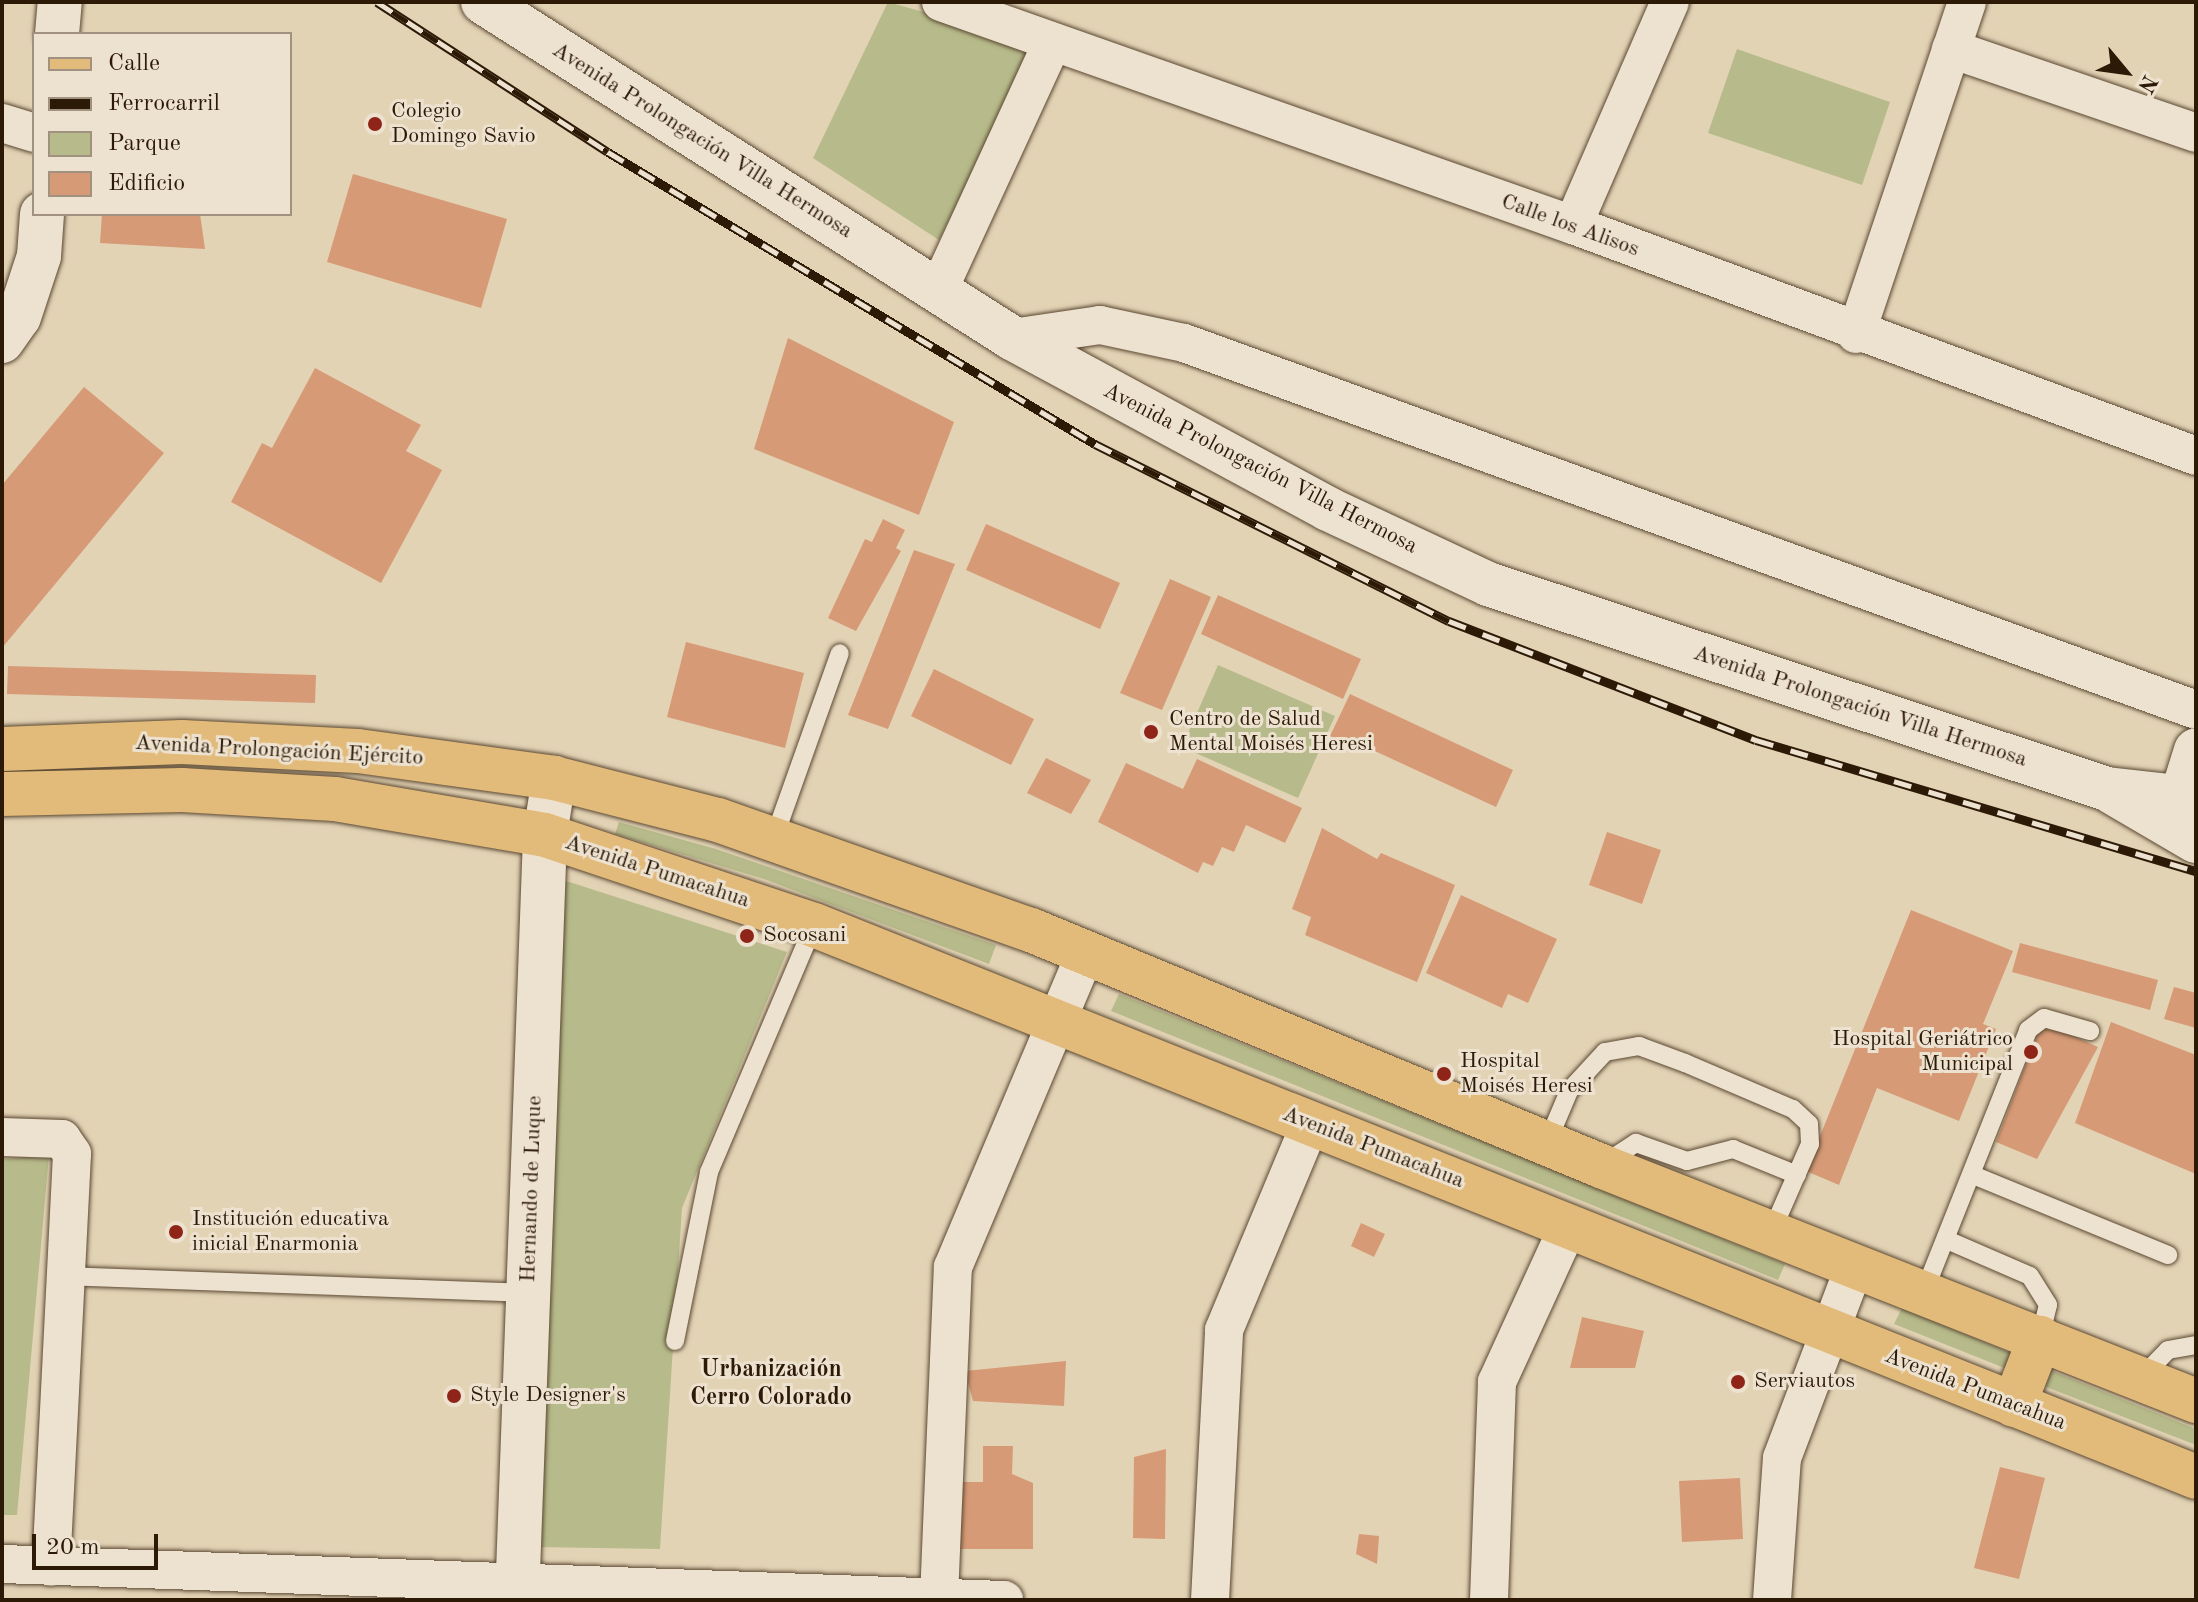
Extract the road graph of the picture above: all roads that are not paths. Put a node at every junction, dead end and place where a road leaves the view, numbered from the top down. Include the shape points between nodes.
1 (483, 2) edge
2 (941, 2) edge
3 (1670, 2) edge
4 (1967, 2) edge
5 (1051, 45) junction
6 (1951, 49) junction
7 (2, 123) edge
8 (32, 132) edge
9 (2196, 133) edge
10 (42, 216) edge
11 (1573, 225) junction
12 (938, 291) junction
13 (1856, 334) junction
14 (1012, 338) junction
15 (2, 341) edge
16 (2196, 456) edge
17 (840, 653) dead end
18 (2196, 710) edge
19 (2, 749) edge
20 (2196, 750) edge
21 (554, 778) junction
22 (2, 794) edge
23 (2186, 817) edge
24 (545, 835) junction
25 (774, 838) junction
26 (814, 925) junction
27 (1086, 952) junction
28 (1056, 1021) junction
29 (2090, 1031) dead end
30 (1310, 1124) junction
31 (2, 1137) edge
32 (1547, 1143) junction
33 (1601, 1166) junction
34 (1797, 1175) junction
35 (1973, 1175) junction
36 (1569, 1225) junction
37 (1771, 1233) junction
38 (1947, 1240) junction
39 (2168, 1255) dead end
40 (1854, 1267) junction
41 (65, 1276) junction
42 (1924, 1292) junction
43 (528, 1293) junction
44 (1826, 1332) junction
45 (2040, 1338) junction
46 (675, 1341) dead end
47 (2196, 1345) edge
48 (2140, 1379) junction
49 (2196, 1401) edge
50 (2014, 1405) junction
51 (2196, 1477) edge
52 (2, 1564) edge
53 (51, 1566) junction
54 (517, 1591) edge
55 (939, 1598) junction
56 (1004, 1600) edge
57 (1210, 1600) edge
58 (1489, 1600) edge
59 (1772, 1600) edge

1 - 12 main road, Avenida Prolongación Villa Hermosa
2 - 5 street, Calle los Alisos
3 - 11 street
4 - 6 street
5 - 11 street, Calle los Alisos
5 - 12 street
6 - 9 street
6 - 13 street
7 - 8 street
10 - 15 main road via 39,256 19,317
11 - 13 street, Calle los Alisos
12 - 14 main road, Avenida Prolongación Villa Hermosa
13 - 16 street, Calle los Alisos
14 - 18 street via 1100,325 1184,343
14 - 23 main road, Avenida Prolongación Villa Hermosa via 1328,509 1488,584
17 - 25 lane
19 - 21 main road, Avenida Prolongación Ejército via 182,742 358,751
20 - 23 main road
21 - 24 main road, Hernando de Luque
21 - 25 main road
22 - 24 main road, Avenida Prolongación Ejército via 182,790 335,799
24 - 26 main road, Avenida Pumacahua
24 - 43 main road, Hernando de Luque
25 - 27 main road
26 - 28 main road, Avenida Pumacahua
26 - 46 lane via 709,1172
27 - 28 street
27 - 32 main road
28 - 30 main road, Avenida Pumacahua
28 - 55 street via 953,1267
29 - 35 lane via 2044,1018 2028,1030
30 - 36 main road, Avenida Pumacahua
30 - 57 street via 1224,1330
31 - 41 street via 62,1139 72,1154
32 - 33 main road
32 - 34 lane via 1589,1063 1620,1046 1639,1046 1805,1117 1810,1144
33 - 34 lane via 1636,1143 1687,1161 1733,1149
33 - 37 main road
34 - 37 lane
35 - 38 lane
35 - 39 lane
36 - 44 main road, Avenida Pumacahua
36 - 58 street via 1497,1382
37 - 40 main road
38 - 42 lane
38 - 45 lane via 2030,1276 2048,1305
40 - 42 main road
40 - 44 street
41 - 43 lane
41 - 53 street
42 - 45 main road
43 - 54 main road, Hernando de Luque
44 - 50 main road, Avenida Pumacahua
44 - 59 street via 1782,1458
45 - 48 main road
45 - 50 main road
47 - 48 lane via 2168,1350
48 - 49 main road
50 - 51 main road, Avenida Pumacahua
52 - 53 street
53 - 54 street
54 - 55 street
55 - 56 street

